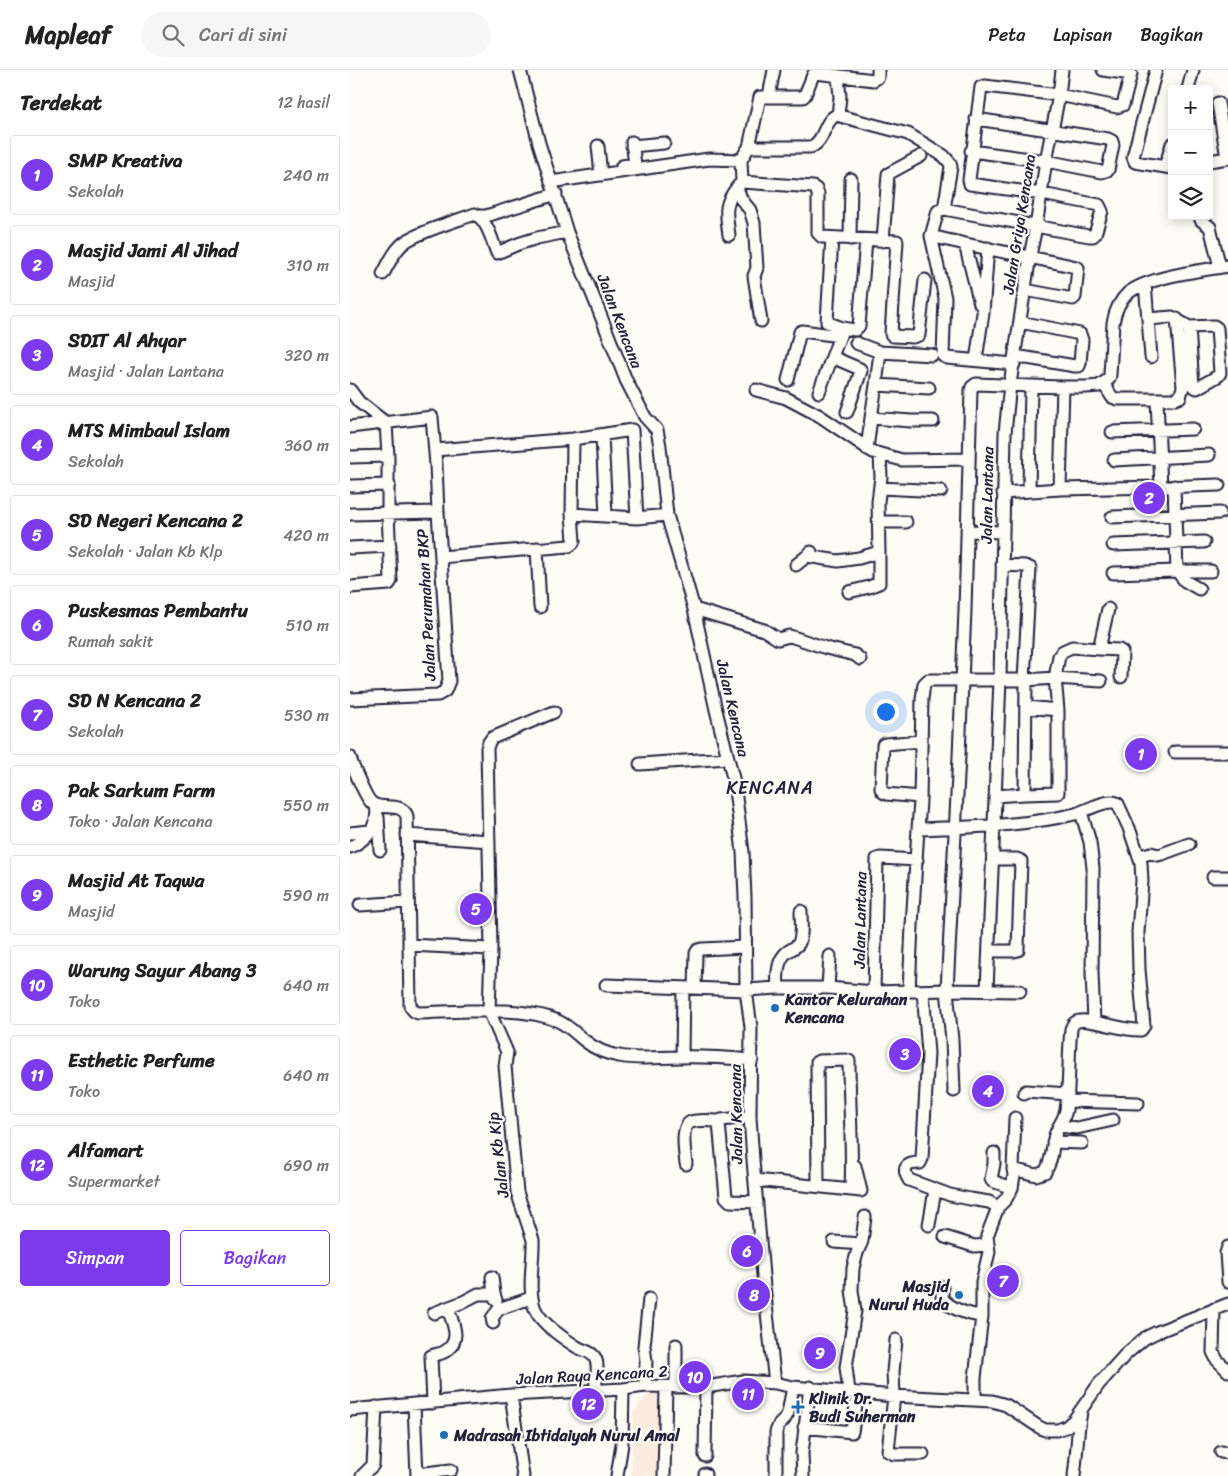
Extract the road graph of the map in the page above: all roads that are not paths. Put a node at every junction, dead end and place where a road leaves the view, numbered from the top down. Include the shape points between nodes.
1 (520, 70) edge
2 (774, 70) edge
3 (878, 70) edge
4 (1062, 70) edge
5 (1103, 70) edge
6 (1156, 70) edge
7 (1193, 70) edge
8 (838, 76) junction
9 (1189, 85) edge
10 (769, 96) junction
11 (1059, 96) junction
12 (1218, 103) dead end
13 (838, 114) junction
14 (976, 119) junction
15 (1052, 130) junction
16 (664, 143) dead end
17 (598, 146) dead end
18 (750, 147) junction
19 (971, 151) junction
20 (921, 156) dead end
21 (1227, 158) edge
22 (741, 160) junction
23 (1213, 160) edge
24 (1046, 161) junction
25 (1168, 167) edge
26 (601, 172) junction
27 (851, 179) dead end
28 (551, 182) junction
29 (740, 182) junction
30 (556, 194) junction
31 (1042, 194) junction
32 (944, 209) junction
33 (478, 216) junction
34 (1201, 220) edge
35 (1036, 227) junction
36 (567, 232) junction
37 (730, 235) dead end
38 (930, 236) junction
39 (832, 238) junction
40 (850, 239) junction
41 (866, 240) junction
42 (883, 241) junction
43 (965, 244) junction
44 (988, 248) junction
45 (1030, 256) junction
46 (1224, 266) edge
47 (383, 274) dead end
48 (925, 280) dead end
49 (1145, 284) junction
50 (1025, 290) junction
51 (983, 313) junction
52 (1177, 319) junction
53 (1148, 320) junction
54 (762, 321) dead end
55 (1020, 322) junction
56 (1189, 327) junction
57 (841, 332) junction
58 (856, 343) dead end
59 (880, 352) junction
60 (932, 356) dead end
61 (832, 357) junction
62 (1151, 357) dead end
63 (976, 360) junction
64 (1014, 360) junction
65 (788, 380) dead end
66 (1103, 383) junction
67 (1010, 384) junction
68 (876, 385) junction
69 (1031, 386) junction
70 (1063, 387) junction
71 (929, 388) dead end
72 (350, 390) edge
73 (756, 390) dead end
74 (819, 392) dead end
75 (1157, 400) junction
76 (355, 402) edge
77 (847, 412) dead end
78 (871, 418) junction
79 (933, 420) dead end
80 (386, 423) junction
81 (350, 427) edge
82 (1193, 429) dead end
83 (1158, 430) junction
84 (1112, 432) dead end
85 (602, 436) junction
86 (573, 439) junction
87 (867, 448) junction
88 (435, 450) junction
89 (880, 454) junction
90 (1209, 455) dead end
91 (350, 456) edge
92 (388, 456) junction
93 (1159, 458) junction
94 (969, 459) junction
95 (1114, 460) dead end
96 (388, 485) junction
97 (1219, 485) dead end
98 (350, 486) edge
99 (1161, 486) junction
100 (1174, 486) junction
101 (880, 488) junction
102 (1060, 489) junction
103 (941, 491) dead end
104 (1029, 491) junction
105 (1003, 493) junction
106 (438, 512) junction
107 (1220, 513) dead end
108 (350, 514) edge
109 (388, 514) junction
110 (572, 514) junction
111 (1175, 514) junction
112 (606, 515) junction
113 (667, 515) junction
114 (1112, 517) dead end
115 (637, 518) junction
116 (878, 522) junction
117 (906, 522) dead end
118 (967, 531) junction
119 (1003, 532) junction
120 (1204, 542) dead end
121 (1176, 544) junction
122 (1113, 545) dead end
123 (390, 546) junction
124 (350, 548) edge
125 (536, 548) junction
126 (879, 552) junction
127 (441, 557) junction
128 (1002, 565) junction
129 (796, 566) dead end
130 (1211, 570) dead end
131 (1177, 571) junction
132 (1113, 573) dead end
133 (350, 587) edge
134 (1199, 589) dead end
135 (849, 592) dead end
136 (540, 607) dead end
137 (694, 609) junction
138 (1108, 609) dead end
139 (1099, 649) junction
140 (860, 659) dead end
141 (1055, 678) junction
142 (1121, 678) dead end
143 (1000, 680) junction
144 (1025, 680) junction
145 (961, 681) junction
146 (1101, 681) dead end
147 (350, 699) edge
148 (1026, 707) junction
149 (1058, 710) junction
150 (554, 712) dead end
151 (921, 741) junction
152 (1175, 752) dead end
153 (1228, 752) edge
154 (350, 757) edge
155 (728, 758) junction
156 (640, 764) dead end
157 (1025, 794) junction
158 (995, 796) junction
159 (920, 797) junction
160 (377, 810) junction
161 (1081, 812) junction
162 (994, 825) junction
163 (954, 828) junction
164 (918, 829) junction
165 (370, 831) junction
166 (350, 833) edge
167 (407, 835) junction
168 (489, 841) junction
169 (1189, 844) dead end
170 (350, 848) edge
171 (380, 850) dead end
172 (1139, 856) junction
173 (993, 859) junction
174 (916, 860) junction
175 (1228, 877) edge
176 (1213, 878) dead end
177 (408, 902) junction
178 (360, 905) dead end
179 (801, 911) dead end
180 (409, 945) junction
181 (745, 947) junction
182 (491, 949) junction
183 (989, 951) junction
184 (830, 956) dead end
185 (606, 985) dead end
186 (695, 987) junction
187 (683, 988) junction
188 (778, 988) junction
189 (828, 988) junction
190 (746, 990) junction
191 (923, 990) junction
192 (946, 990) junction
193 (987, 990) junction
194 (910, 991) junction
195 (1020, 991) dead end
196 (874, 992) junction
197 (489, 1011) junction
198 (1094, 1022) junction
199 (682, 1057) junction
200 (752, 1060) junction
201 (954, 1091) dead end
202 (1024, 1092) dead end
203 (1067, 1097) junction
204 (1138, 1103) dead end
205 (750, 1118) junction
206 (1015, 1118) dead end
207 (1112, 1120) dead end
208 (720, 1121) junction
209 (1058, 1126) junction
210 (1054, 1142) junction
211 (1082, 1143) dead end
212 (994, 1153) dead end
213 (686, 1164) dead end
214 (1013, 1169) junction
215 (755, 1180) junction
216 (818, 1186) junction
217 (1012, 1188) junction
218 (935, 1190) junction
219 (756, 1202) junction
220 (998, 1207) junction
221 (865, 1217) dead end
222 (929, 1226) dead end
223 (945, 1237) dead end
224 (834, 1242) dead end
225 (862, 1244) junction
226 (988, 1245) junction
227 (1228, 1247) edge
228 (492, 1277) dead end
229 (1228, 1282) edge
230 (942, 1287) dead end
231 (494, 1294) junction
232 (532, 1298) junction
233 (649, 1299) dead end
234 (1228, 1304) edge
235 (448, 1308) junction
236 (500, 1309) junction
237 (1214, 1309) junction
238 (434, 1313) dead end
239 (982, 1316) junction
240 (493, 1323) dead end
241 (896, 1340) dead end
242 (676, 1345) dead end
243 (1228, 1371) edge
244 (775, 1383) junction
245 (645, 1386) junction
246 (671, 1387) junction
247 (706, 1387) junction
248 (793, 1387) junction
249 (810, 1388) junction
250 (623, 1389) junction
251 (595, 1390) junction
252 (854, 1392) junction
253 (511, 1395) junction
254 (894, 1396) junction
255 (975, 1399) junction
256 (433, 1403) junction
257 (414, 1405) junction
258 (376, 1407) junction
259 (350, 1410) edge
260 (1081, 1410) junction
261 (804, 1427) junction
262 (923, 1454) dead end
263 (705, 1456) dead end
264 (451, 1470) dead end
265 (417, 1475) edge
266 (362, 1476) edge
267 (523, 1476) edge
268 (617, 1476) edge
269 (664, 1476) edge
270 (776, 1476) edge
271 (803, 1476) edge
272 (1074, 1476) edge

1 - 28 street, Jalan Kencana
2 - 10 street
3 - 8 street via 878,77 874,80
4 - 11 street, Jalan Griya Kencana
5 - 11 street via 1131,74 1120,106
6 - 25 street via 1133,161
7 - 9 street
8 - 10 street via 814,74 803,97
8 - 13 street
10 - 18 street via 759,97
11 - 14 street via 982,86
11 - 15 street, Jalan Griya Kencana
12 - 21 street
13 - 18 street via 831,118 819,142 811,148
13 - 32 street via 908,134 944,156 951,167
14 - 15 street
14 - 19 street
15 - 24 street, Jalan Griya Kencana
15 - 24 street via 1110,140 1113,145 1105,172
16 - 26 street via 632,144 635,164
17 - 26 street
18 - 22 street
19 - 24 street
19 - 31 street via 970,184
20 - 42 street via 888,174
21 - 23 street
22 - 26 street via 709,159
22 - 29 street
24 - 31 street, Jalan Griya Kencana
26 - 28 street
27 - 40 street
28 - 30 street, Jalan Kencana
29 - 37 street via 727,204
29 - 39 street via 813,186 818,194 818,235
29 - 54 street via 741,199 750,210 754,223 757,268 754,276
30 - 33 street
30 - 36 street, Jalan Kencana
31 - 35 street, Jalan Griya Kencana
31 - 35 street via 1099,205 1102,211 1093,236
32 - 35 street
32 - 38 street via 938,211
33 - 36 street via 497,253 538,238
33 - 47 street via 475,214 405,242
34 - 46 street via 1210,227
35 - 45 street, Jalan Griya Kencana
36 - 113 street, Jalan Kencana via 626,380 645,417 657,430
38 - 43 street
38 - 63 street via 945,298 943,354 945,358
39 - 40 street
39 - 57 street via 827,320
40 - 41 street
41 - 42 street
41 - 57 street via 859,326 855,330
42 - 48 street via 897,241 893,336 913,337 919,334
43 - 44 street
43 - 51 street
44 - 45 street
44 - 51 street
45 - 50 street, Jalan Griya Kencana
45 - 50 street via 1078,268 1075,298
46 - 49 street
49 - 53 street
49 - 66 street via 1128,294 1117,307 1112,323 1111,371 1109,379
50 - 55 street, Jalan Griya Kencana
51 - 63 street
52 - 53 street
52 - 56 street
52 - 75 street via 1182,394 1178,398
53 - 62 street
55 - 64 street, Jalan Griya Kencana
55 - 64 street via 1080,334 1080,362 1075,366
56 - 56 street via 1217,328 1220,373 1197,388 1193,386
57 - 61 street
57 - 65 street via 800,332
58 - 59 street
59 - 60 street
59 - 68 street
61 - 74 street
61 - 77 street via 862,371
63 - 64 street
64 - 67 street, Jalan Griya Kencana
66 - 70 street via 1099,386
66 - 75 street via 1117,400
67 - 69 street
67 - 94 street, Jalan Lantana via 976,384 972,387
67 - 105 street, Jalan Lantana
68 - 71 street
68 - 78 street
69 - 70 street
69 - 104 street
70 - 102 street
72 - 76 street
73 - 87 street, Jalan Lantana via 800,405
75 - 83 street
76 - 80 street
78 - 79 street
78 - 87 street
80 - 81 street
80 - 88 street, Jalan Perumahan BKP via 432,417
80 - 92 street
82 - 83 street
83 - 84 street
83 - 93 street
85 - 86 street
85 - 112 street
85 - 115 street via 632,430
86 - 88 street
86 - 110 street
87 - 89 street, Jalan Lantana
88 - 106 street, Jalan Perumahan BKP
89 - 94 street, Jalan Lantana via 910,460
89 - 101 street
90 - 93 street
91 - 92 street
92 - 96 street
93 - 95 street
93 - 99 street
94 - 118 street, Jalan Lantana
96 - 98 street
96 - 109 street
97 - 100 street
99 - 100 street
99 - 102 street
100 - 111 street
101 - 103 street
101 - 116 street
102 - 104 street
104 - 105 street
105 - 119 street, Jalan Lantana
106 - 109 street
106 - 127 street, Jalan Perumahan BKP
107 - 111 street
108 - 109 street
109 - 123 street
110 - 112 street
110 - 125 street via 573,544
111 - 114 street
111 - 121 street
112 - 115 street
113 - 115 street
113 - 137 street, Jalan Kencana
116 - 117 street
116 - 126 street
118 - 119 street
118 - 145 street, Jalan Lantana
119 - 128 street, Jalan Lantana
120 - 121 street
121 - 122 street
121 - 131 street
123 - 124 street
123 - 133 street via 390,583
125 - 127 street
125 - 136 street
126 - 129 street via 838,562 810,553
126 - 135 street via 879,582
127 - 147 street, Jalan Perumahan BKP via 449,681 445,691 438,695
128 - 143 street, Jalan Lantana
128 - 144 street via 1030,568
130 - 131 street
131 - 132 street
131 - 134 street via 1185,581
137 - 140 street via 764,630 778,639 789,636
137 - 155 street, Jalan Kencana
138 - 139 street
139 - 141 street via 1075,647 1063,651
139 - 142 street via 1122,652
141 - 144 street
141 - 146 street
141 - 149 street
143 - 144 street
143 - 145 street
143 - 158 street, Jalan Lantana
144 - 148 street
145 - 151 street via 928,680 924,684
145 - 163 street, Jalan Lantana
148 - 149 street
148 - 157 street
149 - 157 street via 1058,793
150 - 168 street via 489,742
151 - 159 street
151 - 159 street via 883,745 881,789 886,794
152 - 153 street
154 - 160 street via 370,802
155 - 156 street
155 - 181 street, Jalan Kencana via 743,852
157 - 158 street
158 - 162 street, Jalan Lantana
159 - 164 street
160 - 165 street
160 - 167 street via 404,811
160 - 171 street
161 - 162 street via 1037,822
161 - 172 street via 1116,802
161 - 198 street via 1090,842 1093,868
162 - 163 street
162 - 173 street, Jalan Lantana
163 - 164 street
163 - 192 street, Jalan Lantana
164 - 174 street
165 - 166 street
165 - 170 street
167 - 168 street
167 - 177 street
168 - 182 street
169 - 172 street via 1158,855
172 - 198 street via 1142,872 1138,932 1144,1026 1133,1031
173 - 183 street, Jalan Lantana
173 - 183 street via 1018,859 1021,862 1018,950
174 - 194 street
174 - 196 street, Jalan Lantana via 877,859
175 - 176 street
177 - 178 street
177 - 180 street
179 - 188 street via 800,940 782,958
180 - 182 street
180 - 197 street via 410,1006 414,1012
181 - 186 street via 698,950
181 - 190 street, Jalan Kencana
182 - 197 street
183 - 193 street, Jalan Lantana
184 - 189 street
185 - 187 street
186 - 187 street
186 - 190 street
187 - 199 street
188 - 189 street
188 - 190 street
189 - 196 street
190 - 200 street, Jalan Kencana
191 - 192 street
191 - 194 street
191 - 218 street via 928,1053 922,1159 908,1164 906,1172 909,1180
192 - 193 street
192 - 201 street, Jalan Lantana
193 - 195 street
194 - 196 street
197 - 199 street via 546,1017 568,1026 596,1049 617,1056
197 - 232 street, Jalan Kb Kip via 507,1052 505,1066 515,1181 533,1240
198 - 203 street via 1078,1021 1071,1029
199 - 200 street
200 - 205 street, Jalan Kencana
202 - 203 street via 1041,1091
203 - 204 street
203 - 209 street via 1063,1120
205 - 208 street
205 - 215 street, Jalan Kencana
206 - 214 street
207 - 209 street via 1077,1128
208 - 213 street via 689,1122 684,1133
208 - 219 street via 726,1198
209 - 210 street
210 - 211 street
210 - 214 street via 1045,1172 1036,1175
212 - 217 street via 992,1181
214 - 217 street
215 - 216 street
215 - 219 street, Jalan Kencana
216 - 216 street via 817,1062 849,1061 852,1156 862,1191
217 - 220 street
218 - 220 street
218 - 222 street
219 - 244 street, Jalan Kencana
220 - 226 street via 988,1232
221 - 225 street
223 - 226 street via 974,1246
224 - 225 street
225 - 252 street via 853,1268 855,1311 846,1367
226 - 239 street via 989,1257 982,1282
227 - 229 street
228 - 231 street
230 - 239 street via 942,1298 947,1303 966,1313
231 - 235 street via 478,1294
231 - 236 street
232 - 236 street
232 - 251 street via 535,1310 547,1325 594,1356
233 - 245 street via 644,1346
234 - 237 street, Jalan Raya Kencana 2
235 - 238 street
235 - 256 street via 456,1335 447,1350 432,1356
236 - 240 street via 492,1318
237 - 243 street via 1213,1352
237 - 260 street, Jalan Raya Kencana 2 via 1145,1338 1099,1384
239 - 255 street
241 - 254 street
242 - 246 street
244 - 247 street, Jalan Raya Kencana 2 via 743,1381
244 - 248 street, Jalan Raya Kencana 2
245 - 246 street, Jalan Raya Kencana 2
245 - 250 street, Jalan Raya Kencana 2
246 - 247 street, Jalan Raya Kencana 2
246 - 269 street
247 - 263 street
248 - 249 street, Jalan Raya Kencana 2
248 - 270 street via 787,1416 776,1432
249 - 252 street, Jalan Raya Kencana 2
249 - 261 street
250 - 251 street, Jalan Raya Kencana 2
250 - 268 street via 622,1444
251 - 253 street, Jalan Raya Kencana 2
252 - 254 street, Jalan Raya Kencana 2
252 - 261 street via 852,1432
253 - 256 street, Jalan Raya Kencana 2
253 - 267 street
254 - 255 street, Jalan Raya Kencana 2
254 - 262 street via 888,1451
255 - 260 street, Jalan Raya Kencana 2 via 1006,1405 1031,1424 1045,1430 1066,1427
256 - 257 street, Jalan Raya Kencana 2
257 - 258 street, Jalan Raya Kencana 2
257 - 265 street
258 - 259 street, Jalan Raya Kencana 2
258 - 266 street via 373,1465
260 - 272 street
261 - 271 street
264 - 265 street

